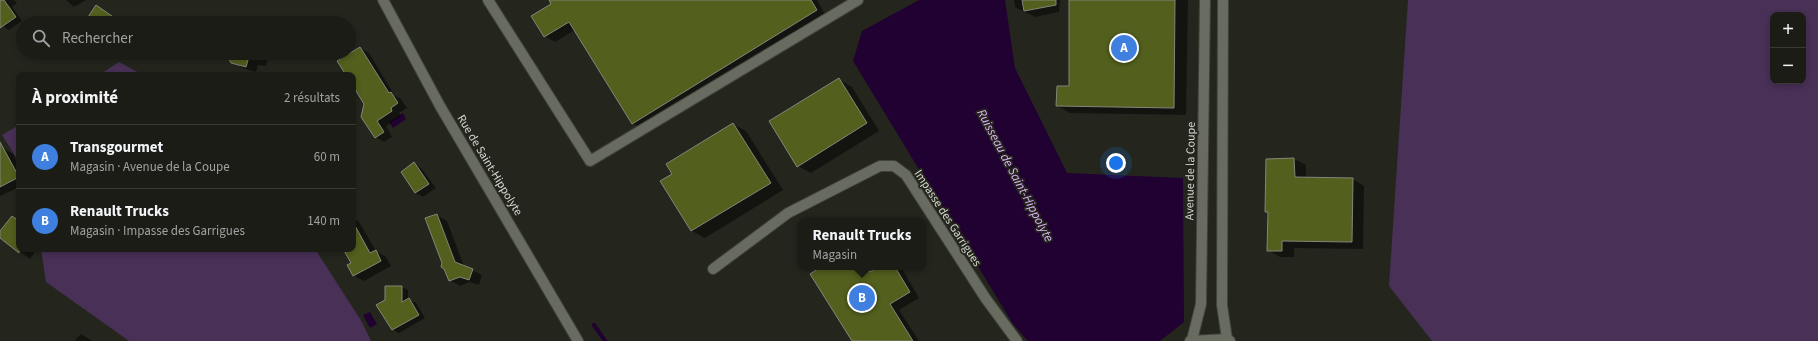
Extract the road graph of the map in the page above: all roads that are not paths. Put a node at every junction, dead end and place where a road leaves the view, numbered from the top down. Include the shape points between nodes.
1 (383, 0) edge
2 (488, 0) edge
3 (858, 0) edge
4 (1205, 0) edge
5 (1223, 0) edge
6 (713, 269) dead end
7 (1228, 340) edge
8 (578, 341) edge
9 (1017, 341) edge
10 (1191, 341) edge

1 - 8 street, Rue de Saint-Hippolyte via 440,106
2 - 3 street via 590,161
4 - 10 street, Avenue de la Coupe via 1201,304
5 - 7 street via 1222,305
6 - 9 street, Impasse des Garrigues via 788,213 880,166 894,166 906,175 986,299
7 - 10 street

